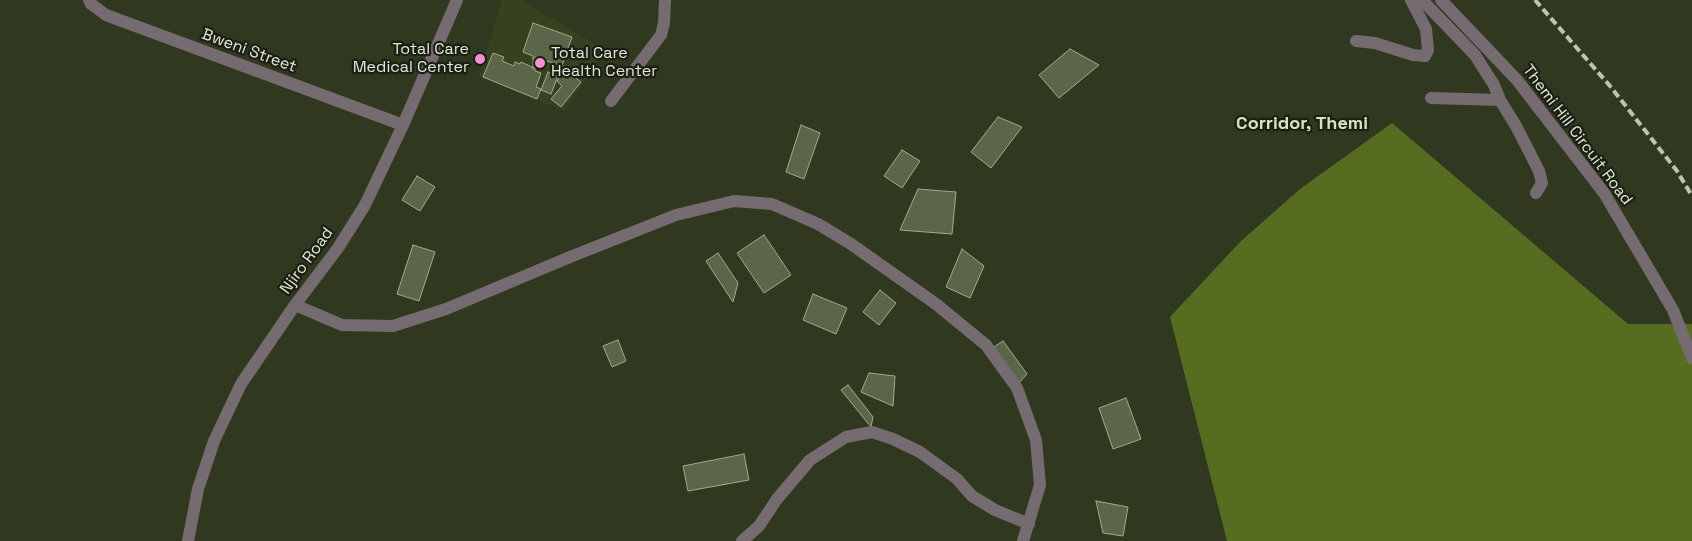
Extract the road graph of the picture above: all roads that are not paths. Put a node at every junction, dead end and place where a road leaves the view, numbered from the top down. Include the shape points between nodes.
1 (89, 0) edge
2 (457, 0) edge
3 (665, 0) edge
4 (1411, 0) edge
5 (1422, 0) edge
6 (1441, 0) edge
7 (1356, 41) dead end
8 (1431, 98) dead end
9 (1500, 100) junction
10 (611, 101) dead end
11 (403, 125) junction
12 (1536, 193) dead end
13 (295, 305) junction
14 (1692, 358) edge
15 (1029, 524) junction
16 (188, 541) edge
17 (742, 541) edge
18 (1023, 541) edge

1 - 11 street, Bweni Street via 106,15
2 - 11 street, Njiro Road
3 - 10 street via 661,35
4 - 7 street via 1426,29 1427,54 1413,55 1375,43
5 - 9 street via 1475,55 1494,84
6 - 14 street, Themi Hill Circuit Road via 1517,80 1604,193 1673,310
8 - 9 street
9 - 12 street via 1539,171 1542,183
11 - 13 street, Njiro Road via 365,205 338,248
13 - 15 street via 342,325 393,326 446,308 676,215 734,201 772,204 818,224 851,244 936,304 986,345 1017,388 1036,440 1040,485
13 - 16 street, Njiro Road via 241,384 214,441 198,489
15 - 17 street via 972,496 957,479 920,452 872,432 846,437 810,460 759,526
15 - 18 street

